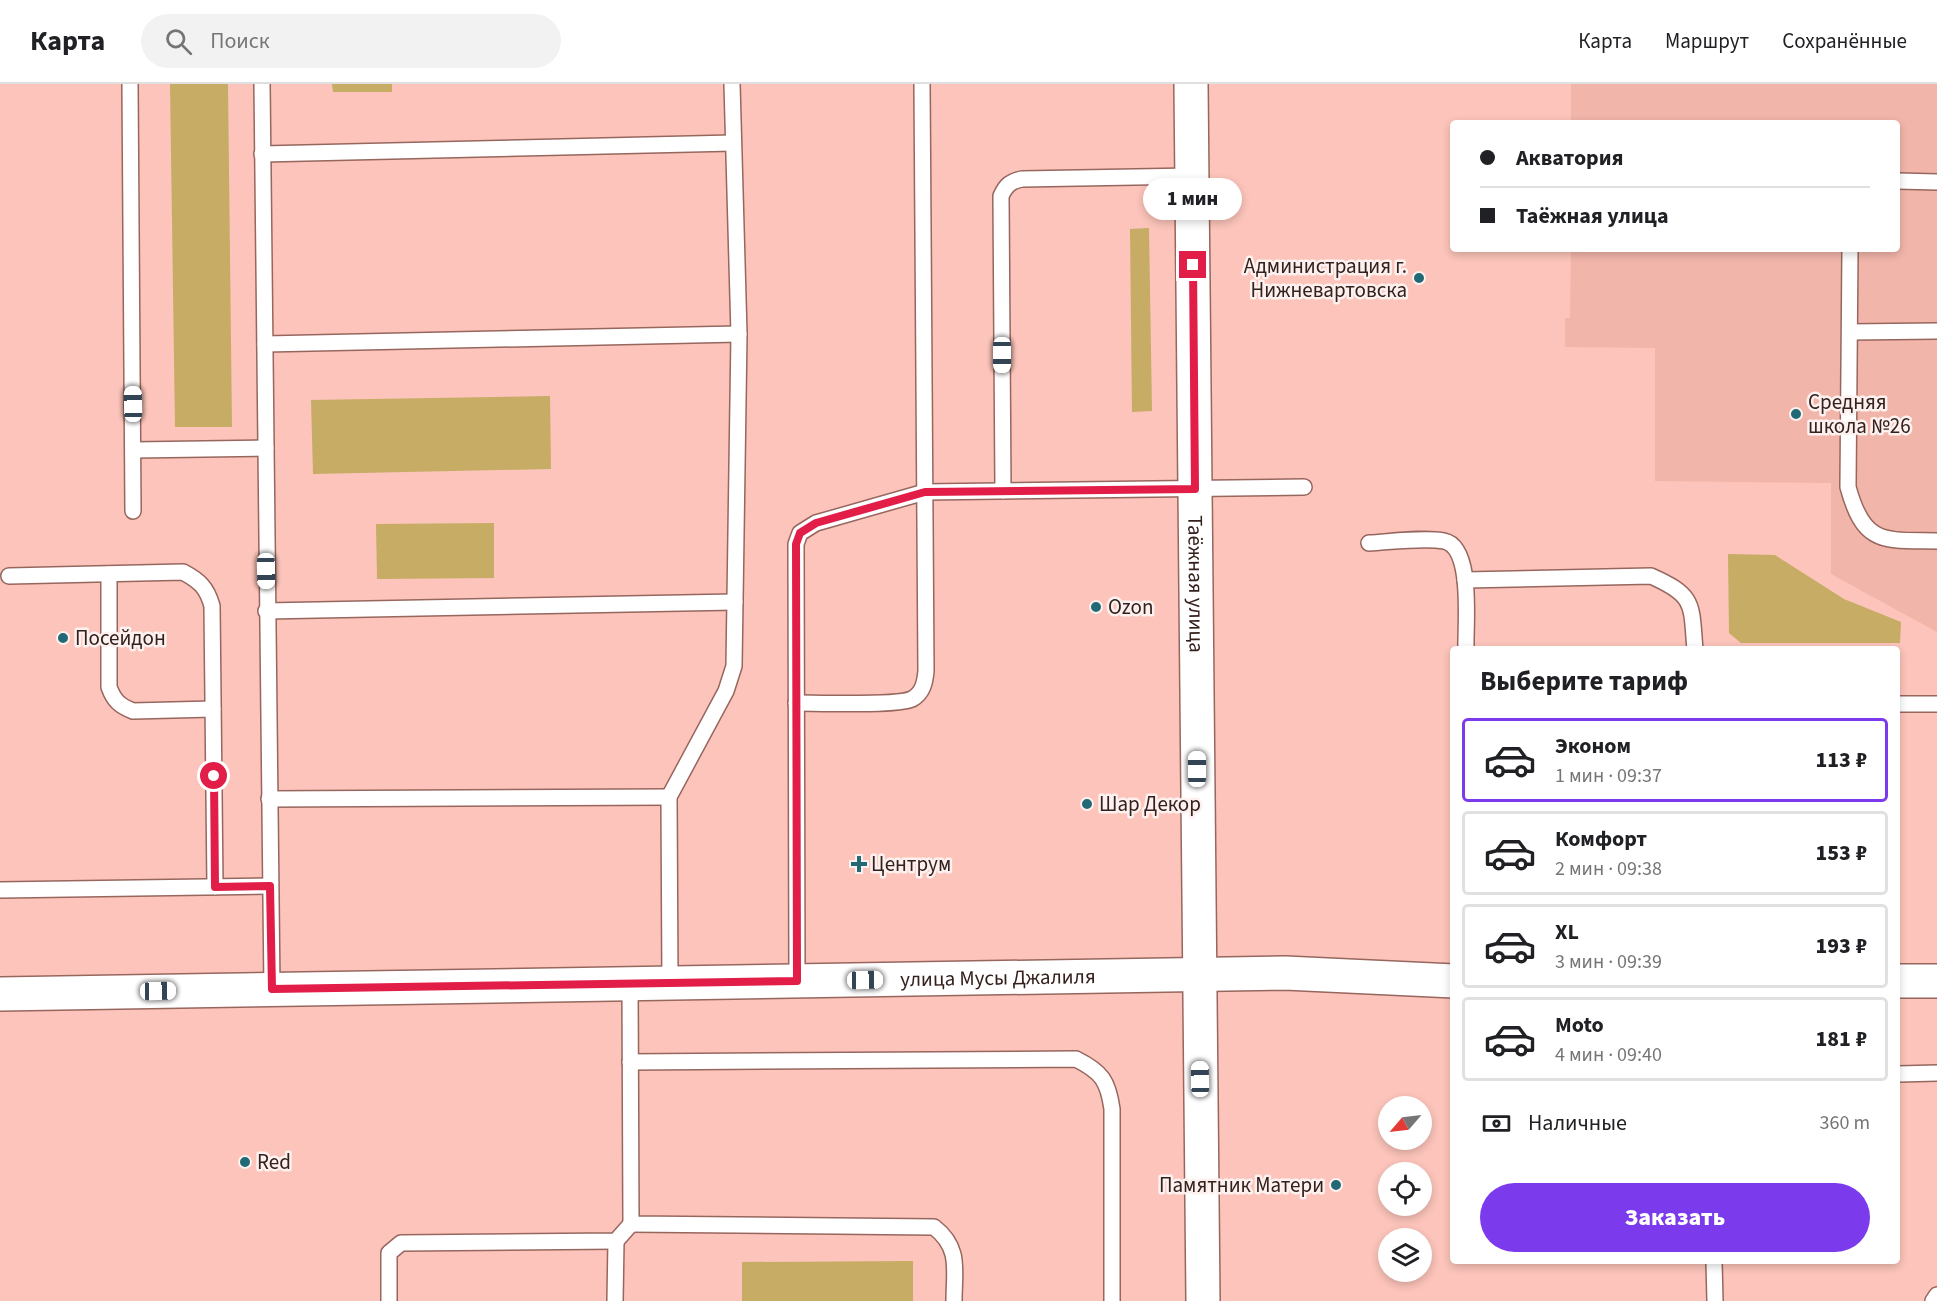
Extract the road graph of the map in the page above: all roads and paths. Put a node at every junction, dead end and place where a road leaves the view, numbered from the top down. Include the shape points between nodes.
1 (130, 84) edge
2 (262, 84) edge
3 (732, 84) edge
4 (922, 84) edge
5 (1191, 84) edge
6 (733, 143) junction
7 (262, 154) junction
8 (1192, 176) junction
9 (1900, 181) edge
10 (1937, 182) edge
11 (1850, 252) edge
12 (1937, 331) edge
13 (1850, 332) junction
14 (739, 334) junction
15 (264, 344) junction
16 (266, 448) junction
17 (134, 450) junction
18 (1304, 487) dead end
19 (1195, 489) junction
20 (1003, 491) junction
21 (925, 492) junction
22 (133, 512) dead end
23 (1937, 541) edge
24 (1368, 543) dead end
25 (109, 574) junction
26 (9, 576) dead end
27 (1465, 580) junction
28 (735, 602) junction
29 (266, 611) junction
30 (1466, 646) edge
31 (1695, 646) edge
32 (796, 703) junction
33 (1900, 704) edge
34 (1937, 704) edge
35 (213, 709) junction
36 (669, 798) junction
37 (269, 799) junction
38 (270, 886) junction
39 (215, 887) junction
40 (0, 890) edge
41 (1199, 974) junction
42 (797, 981) junction
43 (1450, 981) edge
44 (1900, 981) edge
45 (1937, 981) edge
46 (630, 983) junction
47 (670, 983) junction
48 (272, 989) junction
49 (0, 994) edge
50 (630, 1062) junction
51 (1937, 1073) edge
52 (1900, 1074) edge
53 (631, 1224) junction
54 (616, 1241) junction
55 (1714, 1264) edge
56 (1937, 1295) edge
57 (389, 1301) edge
58 (615, 1301) edge
59 (954, 1301) edge
60 (1112, 1301) edge
61 (1203, 1301) edge
62 (1714, 1301) edge
63 (1933, 1301) edge

1 - 17 lane
2 - 7 lane
3 - 6 lane
4 - 21 lane
5 - 8 street, Таёжная улица
6 - 7 lane
6 - 14 lane
7 - 15 lane
8 - 19 street, Таёжная улица
8 - 20 lane via 1022,179 1005,187 1001,195
9 - 10 lane
11 - 13 lane
12 - 13 lane
13 - 23 lane via 1848,487 1860,522 1882,538
14 - 15 lane
14 - 28 lane
15 - 16 lane
16 - 17 lane
16 - 29 lane
17 - 22 lane
18 - 19 lane
19 - 20 lane
19 - 41 street, Таёжная улица
20 - 21 lane
21 - 32 lane via 816,523 800,533 796,544
21 - 32 lane via 924,688 912,699 895,702
24 - 27 lane via 1445,541 1459,551
25 - 26 lane
25 - 35 lane via 183,572 208,591 212,606
25 - 35 lane via 113,699 134,711
27 - 30 lane
27 - 31 lane via 1652,576 1679,589 1692,610
28 - 29 lane
28 - 36 lane via 734,666 726,691
29 - 37 lane
32 - 42 lane
33 - 34 lane
35 - 39 lane
36 - 37 lane
36 - 47 lane
37 - 38 lane
38 - 39 lane
38 - 48 lane
39 - 40 lane
41 - 42 street, улица Мусы Джалиля
41 - 43 street, улица Мусы Джалиля via 1285,973
41 - 61 street, Таёжная улица
42 - 47 street, улица Мусы Джалиля
44 - 45 street
46 - 47 street, улица Мусы Джалиля
46 - 48 street, улица Мусы Джалиля
46 - 50 lane
48 - 49 street, улица Мусы Джалиля
50 - 53 lane
50 - 60 lane via 1076,1059 1095,1068 1108,1087 1112,1109
51 - 52 lane
53 - 54 lane
53 - 59 lane via 934,1227 948,1238 954,1256
54 - 57 lane via 402,1242 389,1253
54 - 58 lane
55 - 62 lane
56 - 63 lane

